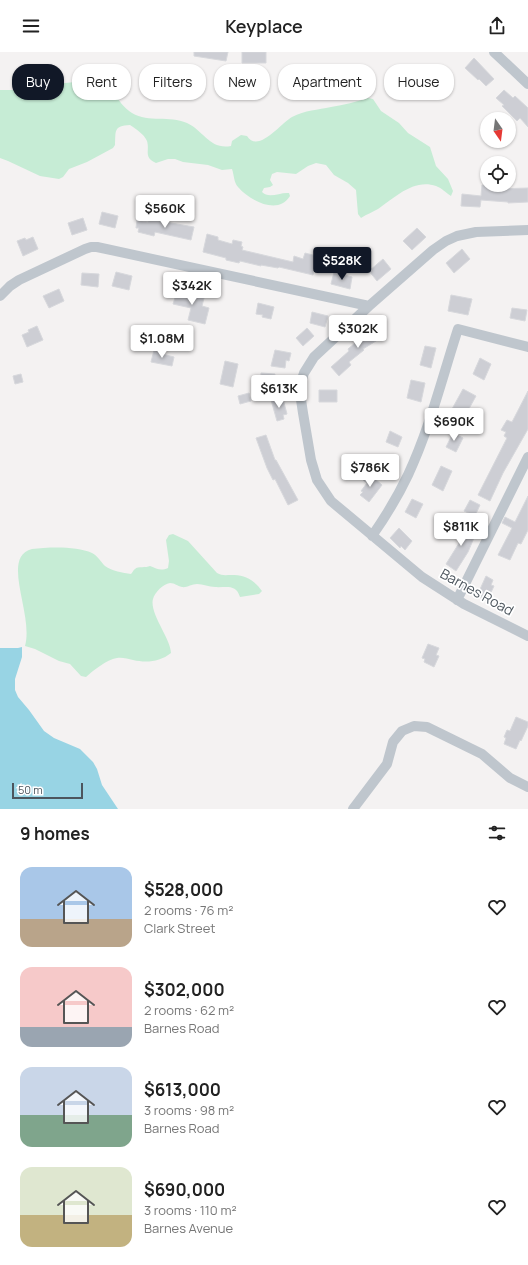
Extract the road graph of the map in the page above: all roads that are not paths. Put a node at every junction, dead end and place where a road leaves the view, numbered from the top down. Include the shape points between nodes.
1 (494, 52) edge
2 (528, 84) edge
3 (528, 230) edge
4 (0, 296) edge
5 (369, 306) junction
6 (528, 347) edge
7 (528, 457) edge
8 (372, 536) junction
9 (457, 600) junction
10 (528, 636) edge
11 (528, 787) edge
12 (353, 809) edge

1 - 2 street
3 - 5 street, Barnes Road via 476,232 456,236 433,250
4 - 5 street via 19,280 91,247
5 - 8 street, Barnes Road via 314,357 304,372 300,393 311,460 317,480 332,501
6 - 8 street via 458,329 422,440 408,474 385,518
7 - 9 street
8 - 9 street, Barnes Road via 422,577
9 - 10 street, Barnes Road
11 - 12 street via 510,778 482,754 426,727 414,726 402,731 394,742 387,764

